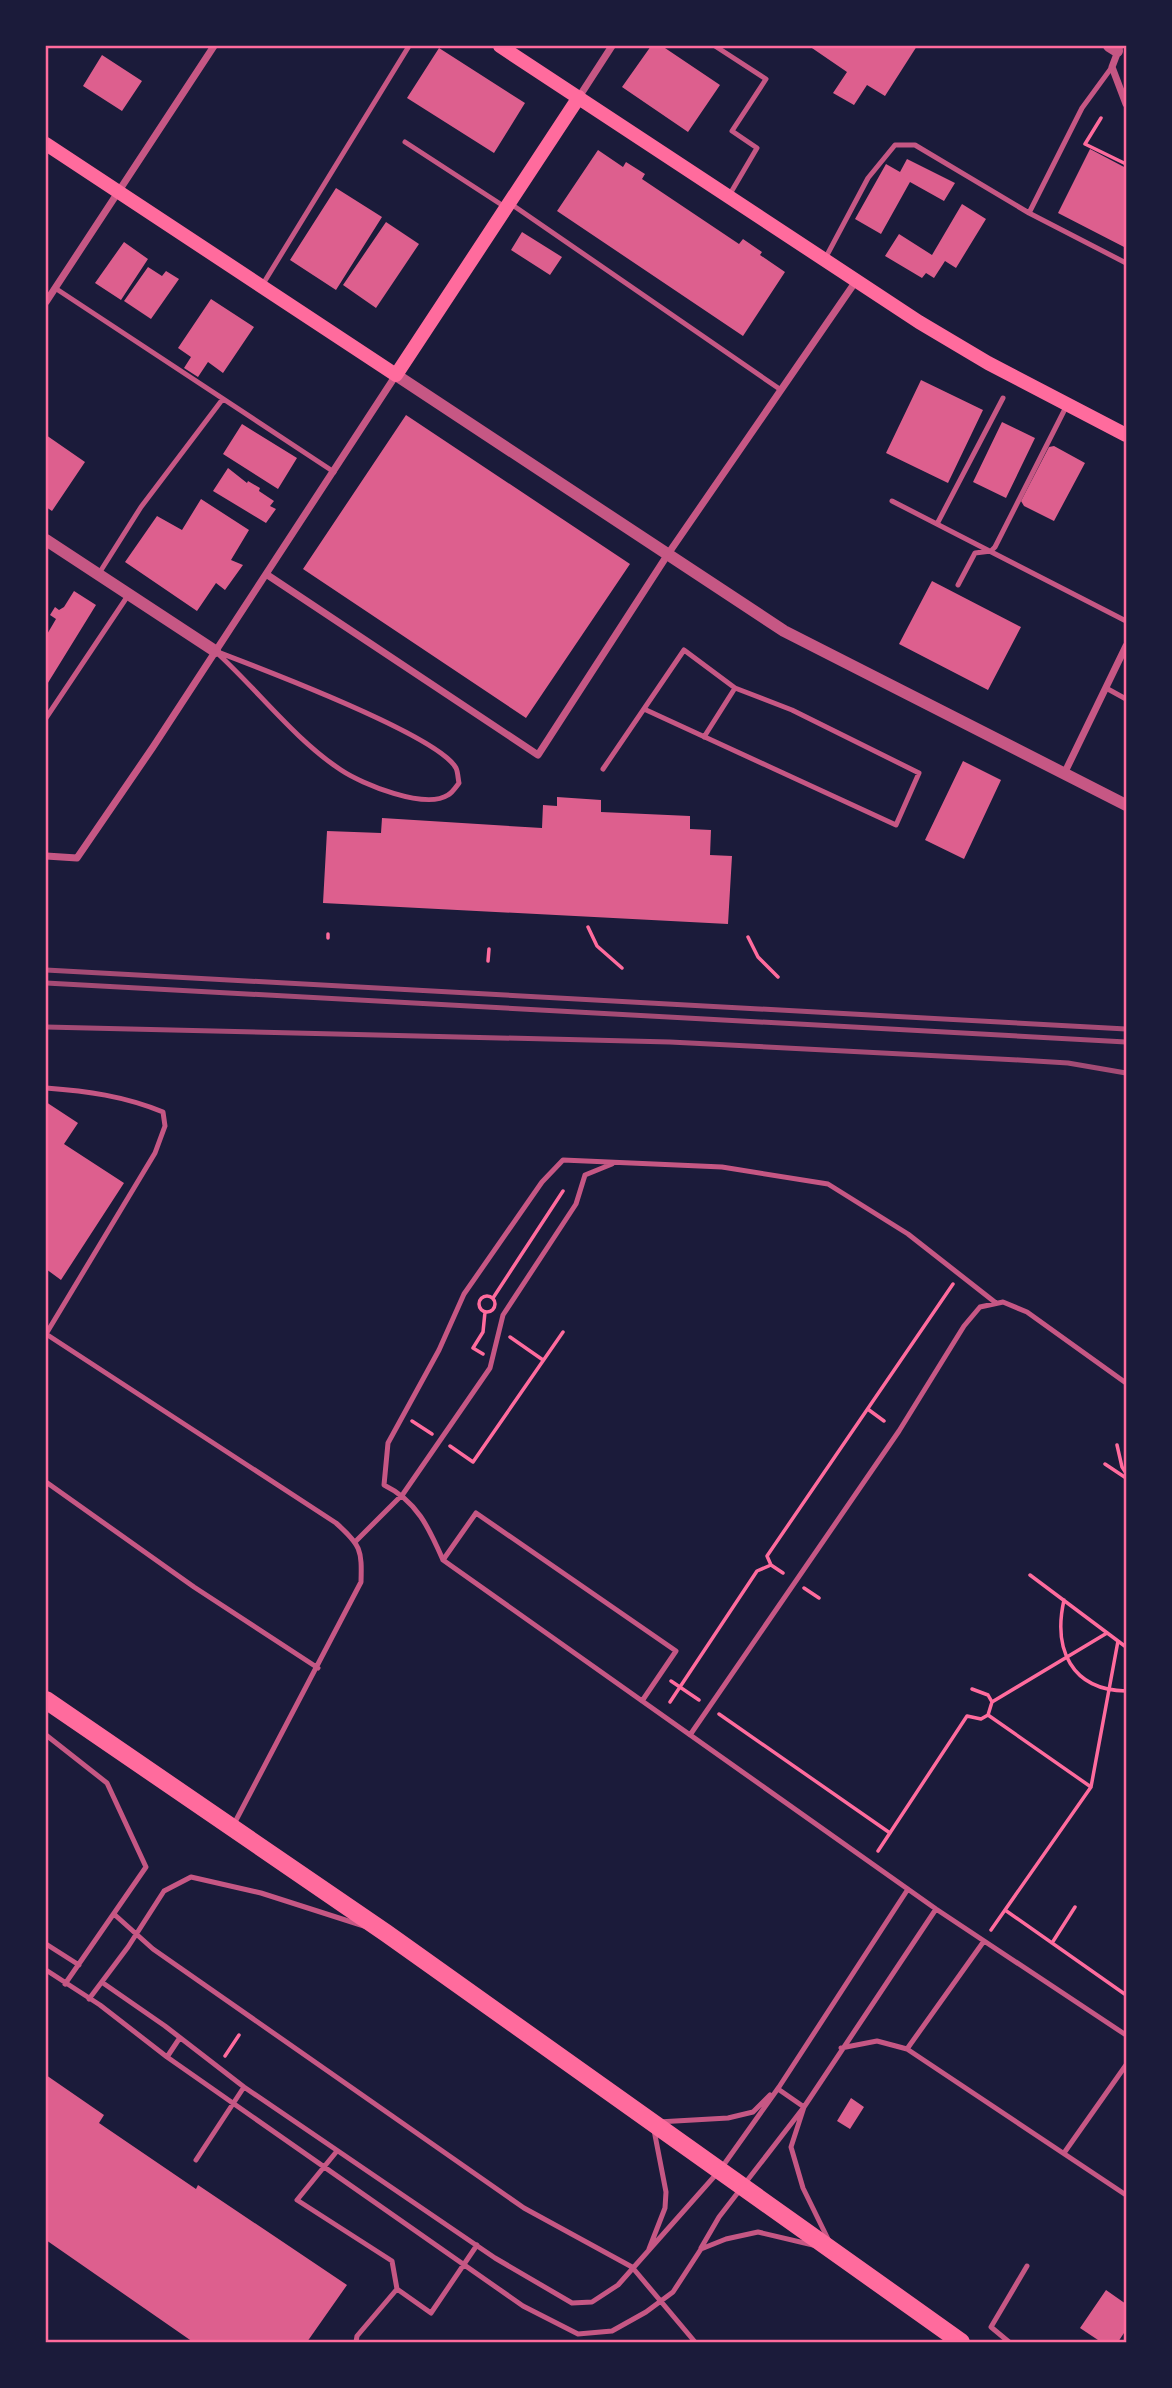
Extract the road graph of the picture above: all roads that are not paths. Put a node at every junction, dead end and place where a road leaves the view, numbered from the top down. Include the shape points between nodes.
1 (215, 46) edge
2 (410, 46) edge
3 (500, 46) edge
4 (612, 46) edge
5 (715, 46) edge
6 (1115, 47) edge
7 (1112, 67) junction
8 (579, 97) junction
9 (1126, 104) edge
10 (405, 142) dead end
11 (46, 144) edge
12 (118, 192) junction
13 (728, 197) junction
14 (507, 205) junction
15 (1029, 213) junction
16 (824, 260) junction
17 (1126, 263) edge
18 (856, 281) junction
19 (261, 286) junction
20 (55, 288) junction
21 (46, 302) edge
22 (396, 375) junction
23 (781, 390) junction
24 (1003, 398) dead end
25 (222, 400) junction
26 (1067, 405) junction
27 (1126, 435) edge
28 (334, 472) junction
29 (892, 501) dead end
30 (937, 524) junction
31 (46, 540) edge
32 (991, 551) junction
33 (668, 554) junction
34 (265, 574) junction
35 (98, 575) junction
36 (958, 585) dead end
37 (129, 594) junction
38 (1126, 621) edge
39 (1126, 646) edge
40 (215, 651) junction
41 (735, 688) junction
42 (1106, 688) junction
43 (1126, 699) edge
44 (644, 709) junction
45 (46, 718) edge
46 (704, 737) junction
47 (603, 769) dead end
48 (1064, 774) junction
49 (1126, 805) edge
50 (46, 856) edge
51 (46, 1088) edge
52 (614, 1163) junction
53 (996, 1303) junction
54 (46, 1334) edge
55 (1126, 1383) edge
56 (46, 1482) edge
57 (404, 1494) junction
58 (356, 1541) junction
59 (443, 1560) junction
60 (318, 1668) junction
61 (46, 1700) edge
62 (642, 1701) junction
63 (46, 1735) edge
64 (690, 1735) junction
65 (232, 1828) junction
66 (908, 1889) junction
67 (936, 1909) junction
68 (115, 1915) junction
69 (136, 1932) junction
70 (386, 1933) junction
71 (984, 1941) junction
72 (46, 1944) edge
73 (79, 1965) junction
74 (46, 1970) edge
75 (103, 1983) junction
76 (65, 1984) junction
77 (89, 1999) junction
78 (1126, 2035) edge
79 (179, 2039) junction
80 (841, 2048) junction
81 (907, 2049) junction
82 (167, 2057) junction
83 (1126, 2064) edge
84 (244, 2087) junction
85 (779, 2087) junction
86 (235, 2102) junction
87 (804, 2107) junction
88 (652, 2122) junction
89 (337, 2151) junction
90 (1064, 2154) junction
91 (196, 2160) dead end
92 (326, 2167) junction
93 (720, 2170) junction
94 (744, 2187) junction
95 (1126, 2195) edge
96 (477, 2245) junction
97 (701, 2249) junction
98 (834, 2250) junction
99 (647, 2255) junction
100 (465, 2264) junction
101 (1027, 2266) dead end
102 (632, 2267) junction
103 (397, 2290) junction
104 (659, 2302) junction
105 (578, 2334) junction
106 (956, 2338) edge
107 (356, 2343) edge
108 (584, 2343) edge
109 (695, 2343) edge
110 (971, 2343) edge
111 (1009, 2343) edge

1 - 12 street
2 - 19 lane
3 - 8 main road
4 - 8 street
5 - 13 lane via 766,79 732,131 757,148
6 - 7 street
7 - 9 street
7 - 15 lane via 1082,108
8 - 13 main road
8 - 14 main road
10 - 14 lane
11 - 12 main road
12 - 19 main road
12 - 20 street
13 - 16 main road
14 - 22 main road
14 - 23 lane
15 - 16 lane via 915,145 895,145 868,178
15 - 17 lane
16 - 18 main road
18 - 23 street
18 - 26 main road via 988,363
19 - 22 main road
20 - 21 street
20 - 25 lane
22 - 28 street
22 - 33 street
23 - 33 street
24 - 30 lane
25 - 28 lane
25 - 35 lane via 141,507
26 - 27 main road
26 - 32 lane
28 - 34 street
29 - 30 lane
30 - 32 lane
31 - 35 street
32 - 36 lane via 975,553
32 - 38 lane
33 - 34 street via 538,755
33 - 48 street via 794,637
34 - 40 street
35 - 37 street
37 - 40 street
37 - 45 lane
39 - 42 street
40 - 40 lane via 341,770 384,791 423,800 448,796 459,783 456,767 441,753 337,699
40 - 50 street via 77,858
41 - 44 lane via 684,650
41 - 46 lane
41 - 46 lane via 792,710 919,773 895,825
42 - 43 lane
42 - 48 street
44 - 46 lane
44 - 47 lane
48 - 49 street
51 - 54 lane via 136,1101 163,1112 165,1126 155,1153
52 - 53 lane via 722,1167 828,1184 908,1234
52 - 57 lane via 585,1175 576,1204 503,1315 491,1361
52 - 57 lane via 563,1160 542,1182 464,1294 388,1443 384,1485
53 - 55 lane via 1027,1312
53 - 64 lane via 980,1307 964,1326 899,1431
54 - 58 lane via 336,1523
56 - 60 lane
57 - 58 lane
57 - 59 lane via 427,1522
58 - 60 lane via 362,1555 361,1582
59 - 62 lane
59 - 62 lane via 476,1513 676,1651
60 - 65 lane
61 - 65 main road
62 - 64 lane
63 - 68 lane via 107,1783 146,1867
64 - 66 lane
65 - 70 main road
66 - 67 lane
66 - 85 lane
67 - 71 lane
67 - 80 lane
68 - 69 lane
68 - 73 lane
69 - 70 lane via 164,1891 191,1877 261,1893
69 - 75 lane
69 - 102 lane via 153,1949 524,2208
70 - 88 main road
71 - 78 lane
71 - 81 lane
72 - 73 lane
73 - 76 lane
74 - 76 lane
75 - 77 lane
75 - 79 lane
76 - 77 lane
77 - 82 lane
79 - 82 lane
79 - 84 lane
80 - 81 lane via 877,2041
80 - 87 lane
81 - 90 lane
82 - 86 lane
83 - 90 lane
84 - 86 lane
84 - 89 lane
85 - 87 lane
85 - 88 lane via 753,2112 728,2118
85 - 93 lane
86 - 91 lane
86 - 92 lane
87 - 94 lane
87 - 98 lane via 791,2147 794,2165
88 - 93 main road
88 - 99 lane via 666,2192 665,2208
89 - 92 lane
89 - 96 lane
90 - 95 lane
92 - 100 lane
92 - 103 lane via 297,2200 392,2261
93 - 94 main road
93 - 99 lane
94 - 97 lane
94 - 98 main road
96 - 100 lane
96 - 102 lane via 572,2303 592,2302 618,2285
97 - 98 lane via 758,2232
97 - 104 lane via 673,2292
98 - 106 main road
99 - 102 lane
100 - 103 lane via 431,2313
100 - 105 lane via 523,2306
101 - 111 lane via 991,2327
102 - 104 lane
103 - 107 lane
104 - 105 lane via 612,2331
104 - 109 lane
105 - 108 lane
106 - 110 main road

